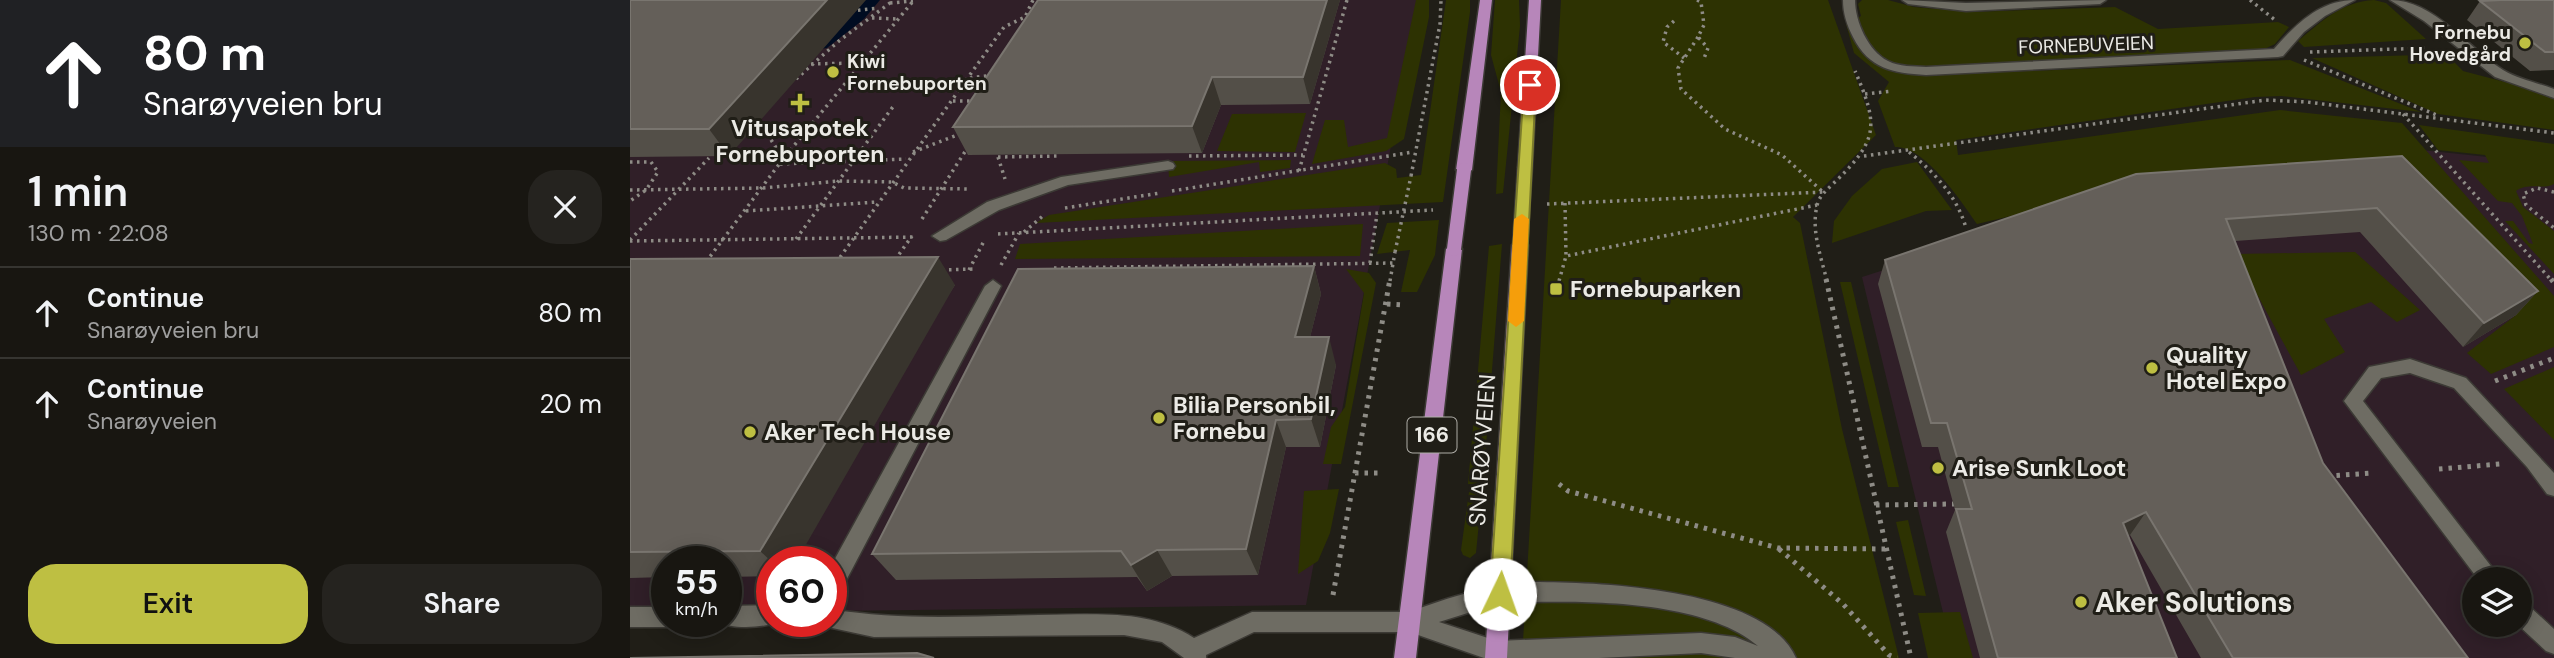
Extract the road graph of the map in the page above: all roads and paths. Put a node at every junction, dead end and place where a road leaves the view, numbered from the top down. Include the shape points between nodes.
1 (884, 0) edge
2 (894, 0) edge
3 (914, 0) edge
4 (1033, 0) edge
5 (1347, 0) edge
6 (1441, 0) edge
7 (1486, 0) edge
8 (1535, 0) edge
9 (1697, 0) edge
10 (1849, 0) edge
11 (1908, 0) edge
12 (2100, 0) edge
13 (2250, 0) edge
14 (2349, 0) edge
15 (2396, 0) edge
16 (889, 4) junction
17 (878, 8) junction
18 (839, 14) dead end
19 (1025, 16) junction
20 (1037, 17) edge
21 (869, 19) junction
22 (899, 19) junction
23 (1674, 21) dead end
24 (1029, 25) edge
25 (2299, 29) junction
26 (1698, 37) junction
27 (2432, 47) dead end
28 (2282, 53) junction
29 (1684, 58) junction
30 (1849, 59) dead end
31 (1703, 61) dead end
32 (862, 63) junction
33 (801, 64) dead end
34 (813, 64) junction
35 (1004, 73) edge
36 (970, 78) junction
37 (795, 80) dead end
38 (2554, 94) edge
39 (952, 101) junction
40 (986, 101) edge
41 (895, 104) dead end
42 (2402, 113) junction
43 (2446, 119) junction
44 (760, 122) dead end
45 (970, 130) edge
46 (2554, 134) edge
47 (974, 136) edge
48 (994, 144) edge
49 (912, 152) junction
50 (1413, 152) junction
51 (1908, 152) junction
52 (1863, 156) junction
53 (709, 158) edge
54 (907, 159) junction
55 (782, 161) junction
56 (853, 162) junction
57 (632, 163) edge
58 (1168, 166) dead end
59 (1299, 171) junction
60 (839, 181) junction
61 (891, 182) junction
62 (1007, 187) dead end
63 (763, 188) junction
64 (941, 188) junction
65 (683, 189) junction
66 (630, 190) edge
67 (646, 190) junction
68 (1824, 192) junction
69 (2554, 192) edge
70 (630, 201) edge
71 (877, 202) junction
72 (1565, 203) junction
73 (1538, 205) dead end
74 (1817, 205) junction
75 (993, 206) junction
76 (820, 208) junction
77 (1064, 208) dead end
78 (1444, 210) dead end
79 (746, 211) junction
80 (1039, 212) dead end
81 (1377, 214) junction
82 (1966, 228) dead end
83 (2554, 228) edge
84 (1021, 232) junction
85 (1013, 233) junction
86 (940, 236) junction
87 (911, 237) junction
88 (726, 239) junction
89 (795, 239) junction
90 (852, 239) junction
91 (630, 240) edge
92 (982, 248) dead end
93 (1566, 256) junction
94 (1370, 263) junction
95 (1393, 263) junction
96 (1012, 269) dead end
97 (1040, 269) edge
98 (842, 270) edge
99 (889, 270) edge
100 (929, 270) edge
101 (969, 270) junction
102 (699, 271) edge
103 (996, 278) junction
104 (2554, 283) edge
105 (1558, 286) dead end
106 (1387, 304) junction
107 (1404, 305) dead end
108 (2554, 358) edge
109 (2497, 393) dead end
110 (1355, 473) junction
111 (1378, 473) dead end
112 (1559, 484) dead end
113 (2554, 488) edge
114 (1954, 504) dead end
115 (1876, 505) junction
116 (1778, 548) junction
117 (1886, 549) junction
118 (847, 557) edge
119 (2481, 567) edge
120 (1500, 594) junction
121 (630, 617) edge
122 (651, 617) edge
123 (1329, 621) junction
124 (847, 622) edge
125 (1409, 622) junction
126 (2532, 624) edge
127 (2554, 645) edge
128 (1194, 654) edge
129 (1496, 655) edge
130 (1405, 658) edge
131 (1760, 658) edge
132 (1785, 658) edge
133 (1897, 658) edge
134 (1911, 658) edge

1 - 17 path
2 - 16 path
3 - 16 path
3 - 22 path
4 - 19 path
5 - 59 path
6 - 50 path
7 - 125 main road, SNARØYVEIEN / 166, bridge
8 - 120 main road, SNARØYVEIEN, bridge
9 - 26 path via 1704,25
10 - 28 street, FORNEBUVEIEN via 1849,13 1871,57 1897,69
11 - 12 street, FORNEBUVEIEN via 1966,7
13 - 25 path via 2269,17
14 - 25 street
15 - 38 street via 2428,18 2500,74
16 - 21 path
17 - 18 path
17 - 21 path
19 - 20 path
19 - 24 path
19 - 36 path via 1004,27
21 - 22 path
21 - 34 path
22 - 32 path
23 - 29 path via 1663,42
25 - 28 street
26 - 29 path
26 - 31 path via 1708,48
27 - 28 path
28 - 43 path
29 - 68 path via 1678,68 1681,89 1725,129 1782,155
30 - 52 path via 1874,120
32 - 34 path
32 - 55 path
33 - 34 path
34 - 37 path
35 - 36 path
36 - 39 path
39 - 40 path
39 - 49 path
41 - 56 path
42 - 43 path
42 - 51 path via 2252,101
42 - 104 path
43 - 46 path
44 - 55 path
45 - 49 path
47 - 64 path
48 - 62 path
49 - 54 path
50 - 59 path
50 - 95 path, bridge
51 - 52 path
51 - 82 path via 1940,184 1964,216
52 - 68 path
53 - 65 path
54 - 56 path
54 - 61 path
55 - 56 path
55 - 63 path
56 - 60 path
57 - 67 path via 651,162 658,172
58 - 75 street via 1066,180
59 - 77 path
60 - 61 path
60 - 63 path
60 - 76 path
61 - 64 path via 904,188
61 - 71 path
63 - 65 path
63 - 79 path
64 - 75 path via 970,189 984,194
64 - 87 path
65 - 67 path
65 - 91 path
66 - 67 path
67 - 70 path
68 - 72 path
68 - 74 path
69 - 83 path via 2537,188 2523,194 2526,205
71 - 76 path
71 - 90 path
72 - 73 path
72 - 93 path
74 - 93 path
74 - 115 path via 1816,234
75 - 85 path
75 - 86 street
76 - 79 path
76 - 89 path
78 - 81 path
79 - 88 path
80 - 84 path via 1051,211
81 - 84 path
81 - 94 path
84 - 85 path
84 - 103 path
85 - 86 path
86 - 87 path
87 - 90 path
87 - 99 path
88 - 89 path
88 - 91 path
88 - 102 path
89 - 90 path
90 - 98 path via 831,270
92 - 101 path
93 - 105 path
94 - 95 path
94 - 97 path
95 - 106 path
96 - 103 path
100 - 101 path
101 - 103 path
103 - 118 street
106 - 107 path
106 - 110 path
108 - 109 path via 2489,384
110 - 111 path
110 - 123 path
112 - 116 path via 1577,494
113 - 119 street via 2460,383 2410,366 2375,372 2353,401
114 - 115 path
115 - 117 path
116 - 117 path
116 - 133 path
117 - 134 path
120 - 125 street
120 - 129 main road, SNARØYVEIEN
120 - 132 street via 1643,598 1688,606 1752,628
121 - 122 street
123 - 125 street
123 - 128 street via 1252,621
124 - 128 street via 874,627 1124,625 1167,633
125 - 129 street
125 - 130 main road, SNARØYVEIEN / 166
126 - 127 street
129 - 131 street via 1701,643 1735,647

